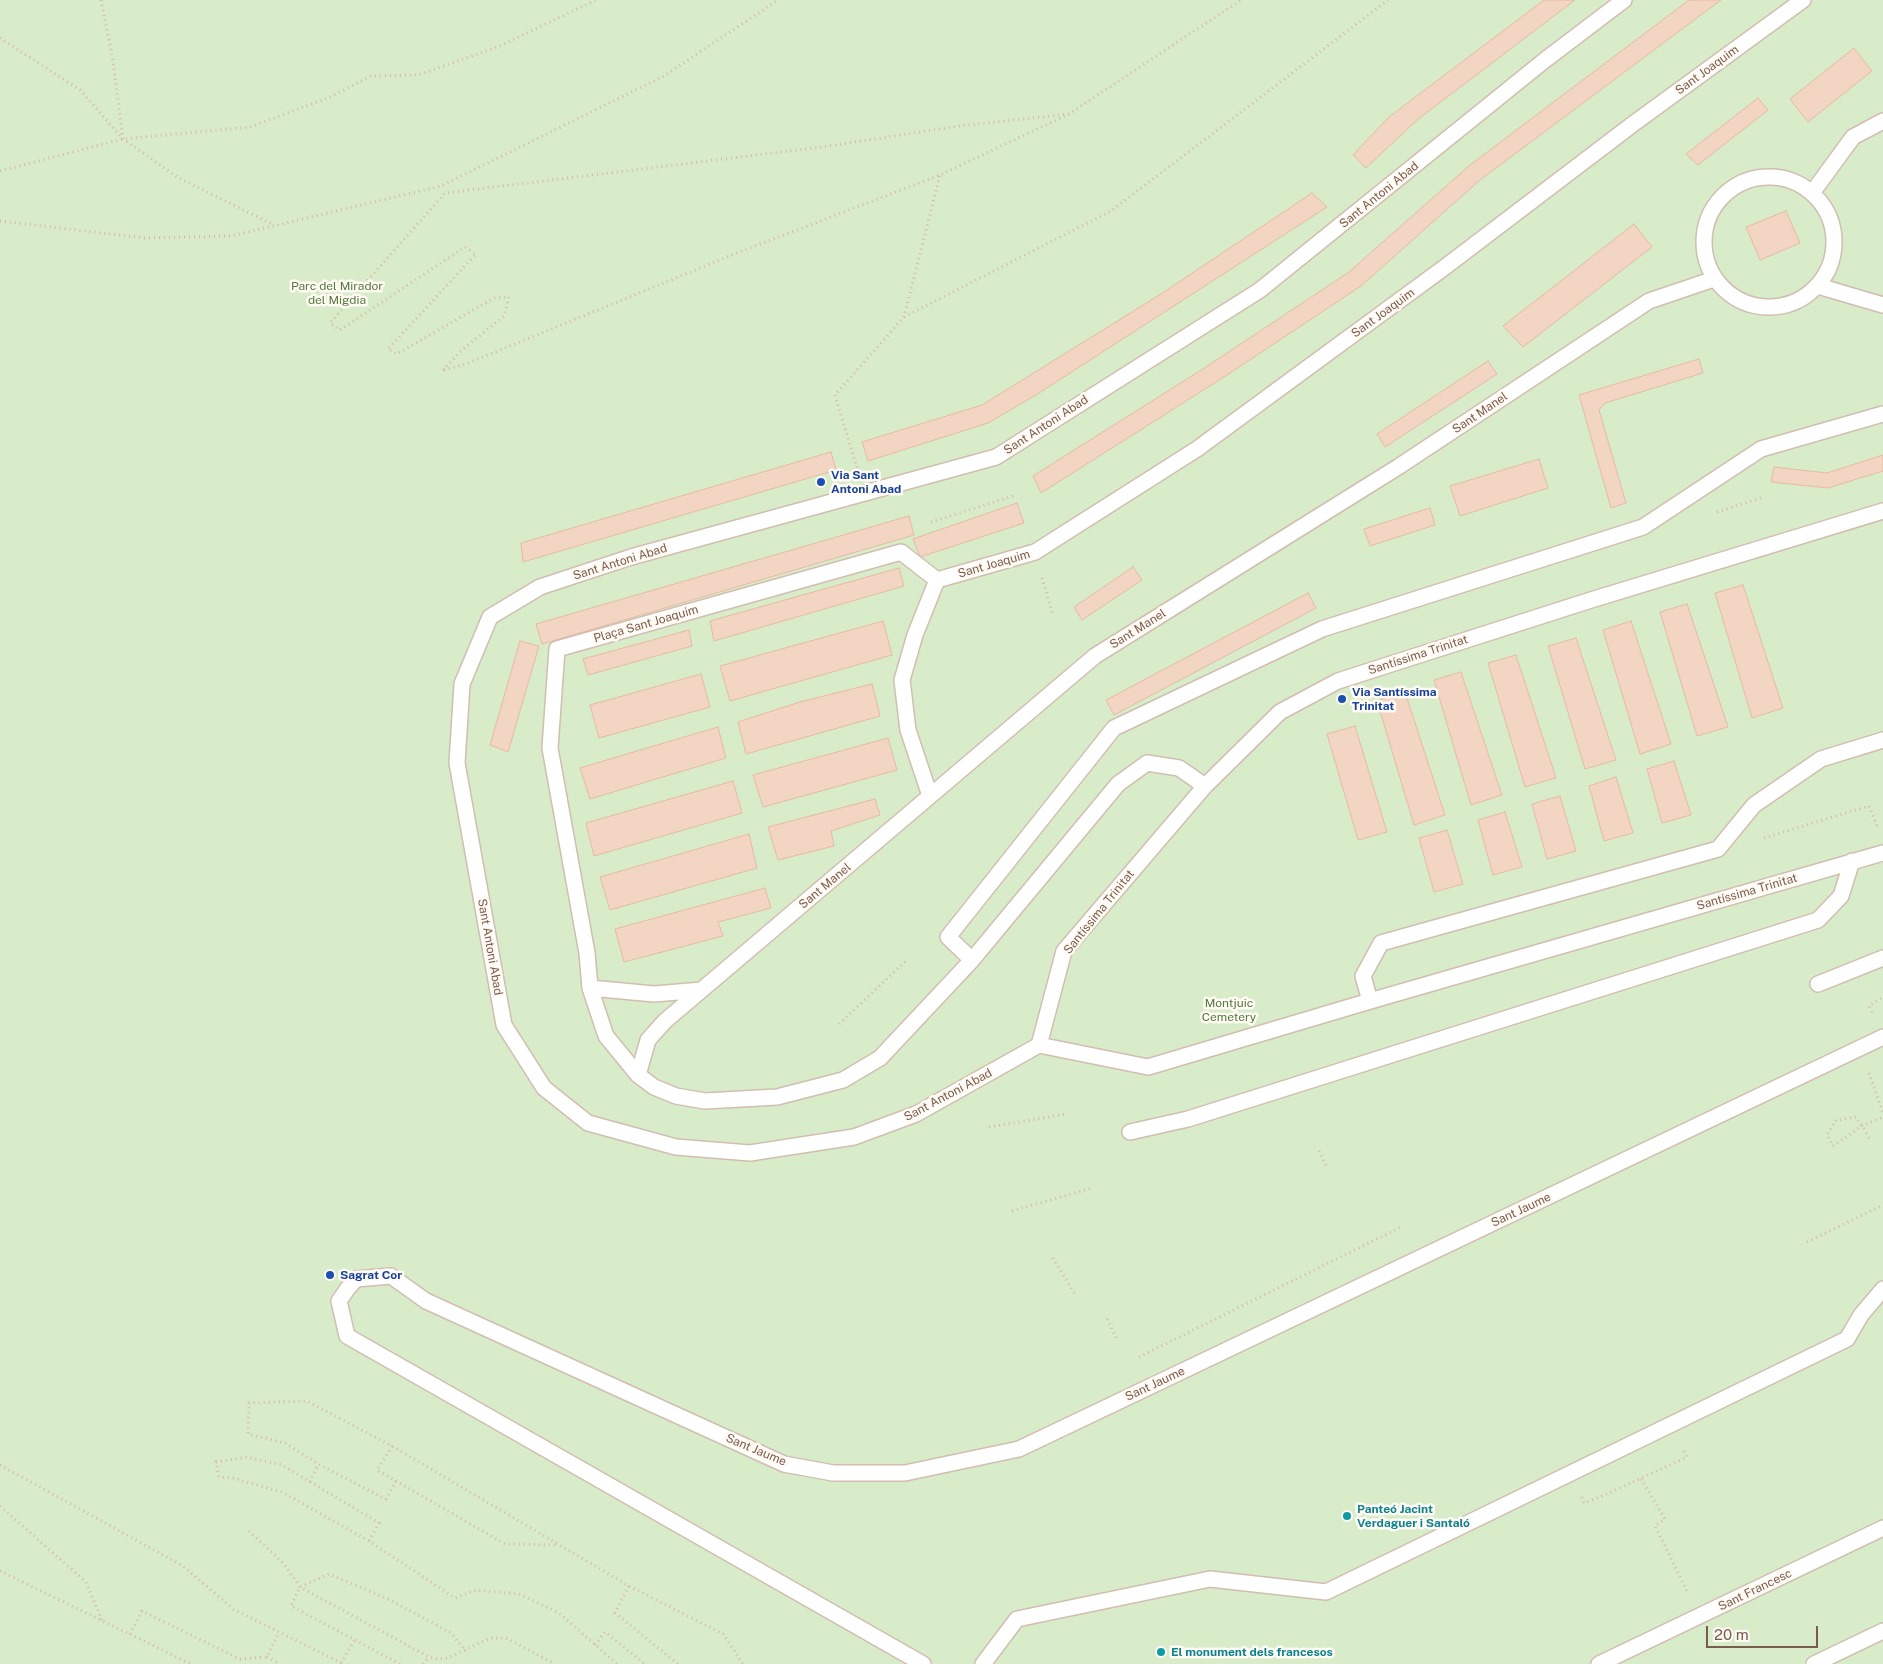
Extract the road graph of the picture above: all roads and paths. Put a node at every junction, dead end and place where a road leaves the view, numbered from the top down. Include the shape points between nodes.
1 (101, 0) edge
2 (596, 0) edge
3 (778, 0) edge
4 (1241, 0) edge
5 (1388, 0) edge
6 (1624, 0) edge
7 (1803, 0) edge
8 (0, 38) edge
9 (1069, 114) junction
10 (1883, 121) edge
11 (123, 138) junction
12 (0, 171) edge
13 (940, 175) junction
14 (441, 186) junction
15 (445, 193) junction
16 (1812, 193) junction
17 (0, 221) edge
18 (275, 226) dead end
19 (1714, 279) junction
20 (1818, 286) junction
21 (1883, 305) edge
22 (904, 317) junction
23 (1883, 414) edge
24 (865, 493) junction
25 (1013, 496) dead end
26 (1764, 497) dead end
27 (1883, 511) edge
28 (1711, 514) dead end
29 (931, 522) dead end
30 (1040, 573) dead end
31 (937, 580) junction
32 (1053, 615) dead end
33 (1883, 740) edge
34 (1205, 786) junction
35 (930, 796) junction
36 (1880, 832) dead end
37 (1756, 840) dead end
38 (1883, 853) edge
39 (1852, 861) junction
40 (1883, 958) edge
41 (908, 959) dead end
42 (972, 960) junction
43 (1818, 984) dead end
44 (590, 988) junction
45 (702, 990) junction
46 (1370, 1000) junction
47 (839, 1024) dead end
48 (1883, 1037) edge
49 (1039, 1045) junction
50 (1876, 1070) dead end
51 (638, 1075) junction
52 (1067, 1114) dead end
53 (1883, 1115) edge
54 (1862, 1126) junction
55 (989, 1127) dead end
56 (1130, 1132) dead end
57 (1869, 1138) dead end
58 (1319, 1151) dead end
59 (1327, 1167) dead end
60 (1092, 1188) dead end
61 (1883, 1205) edge
62 (1012, 1211) dead end
63 (1401, 1227) dead end
64 (1807, 1242) dead end
65 (1053, 1258) dead end
66 (1883, 1289) edge
67 (1076, 1296) dead end
68 (1107, 1319) dead end
69 (1117, 1339) dead end
70 (1139, 1357) dead end
71 (392, 1446) junction
72 (1676, 1462) dead end
73 (318, 1464) junction
74 (0, 1465) edge
75 (1641, 1479) junction
76 (396, 1481) junction
77 (310, 1482) junction
78 (1600, 1497) dead end
79 (0, 1506) edge
80 (1883, 1528) edge
81 (249, 1531) dead end
82 (369, 1541) junction
83 (558, 1545) junction
84 (0, 1571) edge
85 (629, 1586) junction
86 (300, 1587) junction
87 (1700, 1616) junction
88 (102, 1621) junction
89 (1883, 1631) edge
90 (279, 1632) junction
91 (130, 1634) junction
92 (354, 1641) junction
93 (596, 1645) junction
94 (466, 1651) junction
95 (267, 1657) junction
96 (429, 1657) junction
97 (190, 1664) edge
98 (280, 1664) edge
99 (342, 1664) edge
100 (400, 1664) edge
101 (423, 1664) edge
102 (555, 1664) edge
103 (617, 1664) edge
104 (645, 1664) edge
105 (678, 1664) edge
106 (743, 1664) edge
107 (923, 1664) edge
108 (983, 1664) edge
109 (1599, 1664) edge
110 (1814, 1664) edge

1 - 11 path
2 - 11 path via 500,46 418,75 371,76 328,98 250,127
3 - 14 path via 664,76
4 - 9 path
5 - 22 path via 1112,211
6 - 24 lane, Sant Antoni Abad via 1260,290 996,457
7 - 31 lane, Sant Joaquim via 1197,449 1035,552
8 - 11 path via 80,90
9 - 13 path
9 - 15 path
10 - 16 lane via 1853,137
11 - 12 path
11 - 18 path via 177,177
13 - 15 path via 732,255 466,364 443,370 504,316 509,297 494,298 397,354 388,349 476,254 465,247 340,330 330,323
13 - 22 path
14 - 15 path
14 - 17 path via 231,236 144,238
16 - 19 lane via 1798,183 1764,177 1740,184 1719,199 1710,214 1703,238 1706,264
16 - 20 lane via 1831,221 1834,238 1828,272
19 - 20 lane via 1725,292 1756,307 1790,304 1806,297
19 - 35 lane, Sant Manel via 1649,301 1398,467 1095,656
20 - 21 lane
22 - 24 path via 835,395
23 - 42 lane via 1762,449 1643,527 1322,629 1114,728 948,936
24 - 49 lane, Sant Antoni Abad via 631,557 540,587 490,617 462,684 457,762 504,1025 544,1088 588,1123 676,1147 750,1153 854,1137 907,1118
25 - 29 path
26 - 28 path
27 - 34 lane, Santíssima Trinitat via 1338,681 1280,712
30 - 32 path
31 - 35 lane via 915,635 902,680 908,730
31 - 44 lane, Plaça Sant Joaquim via 901,552 557,649 550,748 587,953
33 - 46 lane via 1821,759 1754,805 1718,849 1381,943 1363,976
34 - 42 lane, Plaça Sant Joaquim via 1179,768 1147,763 1118,784
34 - 49 lane, Santíssima Trinitat via 1064,951
35 - 45 lane, Sant Manel
36 - 37 path via 1869,806
38 - 39 lane, Santíssima Trinitat
39 - 46 lane, Santíssima Trinitat
39 - 56 lane via 1841,896 1818,920 1188,1119
40 - 43 lane
41 - 47 path
42 - 51 lane, Plaça Sant Joaquim via 880,1058 843,1080 777,1097 705,1101 676,1096 654,1087
44 - 45 lane via 654,994
44 - 51 lane, Plaça Sant Joaquim via 606,1036
45 - 51 lane, Sant Manel via 648,1040
46 - 49 lane, Santíssima Trinitat via 1148,1067
48 - 107 lane, Sant Jaume via 1019,1449 904,1473 833,1473 784,1464 426,1301 391,1276 356,1279 339,1301 347,1336
50 - 53 path via 1869,1073
52 - 55 path
53 - 54 path
54 - 54 path via 1856,1117 1836,1120 1828,1135 1833,1146
54 - 57 path
58 - 59 path
60 - 62 path
61 - 64 path
63 - 70 path
65 - 67 path
66 - 108 lane via 1861,1315 1847,1339 1326,1592 1210,1579 1017,1619
68 - 69 path
71 - 73 path via 306,1401 249,1403 248,1434 286,1443
71 - 76 path via 377,1470
71 - 83 path
72 - 75 path
73 - 76 path via 386,1499
73 - 77 path
74 - 90 path via 183,1566 234,1609
75 - 78 path
75 - 87 path via 1665,1520 1655,1526
76 - 83 path via 505,1544
77 - 82 path via 379,1523
77 - 82 path via 282,1465 247,1457 216,1462 218,1477 282,1492
79 - 88 path via 86,1582
80 - 87 lane, Sant Francesc
81 - 86 path via 284,1564
82 - 93 path via 454,1598 476,1590 519,1594 559,1613
83 - 85 path
84 - 88 path
85 - 105 path via 615,1613
85 - 106 path via 723,1634
86 - 92 path via 291,1606
86 - 94 path via 329,1574 390,1600 451,1633
86 - 96 path
87 - 109 lane, Sant Francesc
88 - 91 path
89 - 110 lane
90 - 95 path
90 - 99 path
91 - 95 path via 142,1611 240,1659
91 - 97 path
92 - 99 path
92 - 100 path
93 - 103 path
93 - 104 path via 605,1632
94 - 96 path via 448,1658
94 - 102 path via 490,1638 506,1638
95 - 98 path
96 - 101 path

